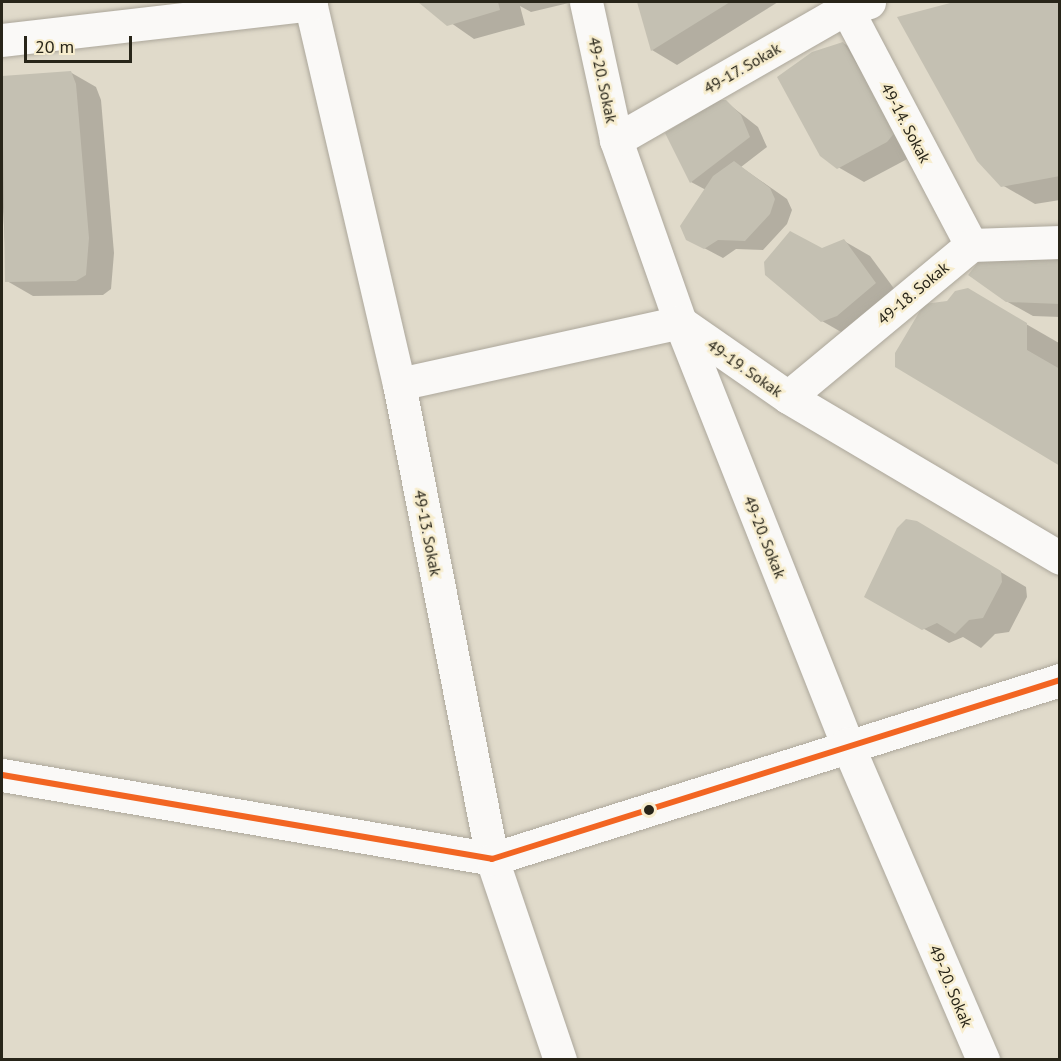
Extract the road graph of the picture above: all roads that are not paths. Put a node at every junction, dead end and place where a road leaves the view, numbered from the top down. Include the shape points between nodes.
1 (586, 2) edge
2 (310, 3) edge
3 (852, 4) edge
4 (2, 40) edge
5 (616, 140) junction
6 (1059, 242) edge
7 (971, 245) junction
8 (680, 322) junction
9 (399, 384) junction
10 (788, 397) junction
11 (1059, 558) edge
12 (1059, 680) edge
13 (847, 744) junction
14 (2, 776) edge
15 (492, 859) junction
16 (560, 1059) edge
17 (983, 1059) edge

1 - 5 street, 49-20. Sokak
2 - 4 street
2 - 9 street, 49-13. Sokak
3 - 5 street, 49-17. Sokak
3 - 7 street, 49-14. Sokak
5 - 8 street, 49-20. Sokak
6 - 7 street
7 - 10 street, 49-18. Sokak
8 - 9 street
8 - 10 street, 49-19. Sokak
8 - 13 street, 49-20. Sokak
9 - 15 street, 49-13. Sokak
10 - 11 street, 49-19. Sokak
12 - 13 street
13 - 15 street
13 - 17 street, 49-20. Sokak
14 - 15 street
15 - 16 street, 49-13. Sokak

